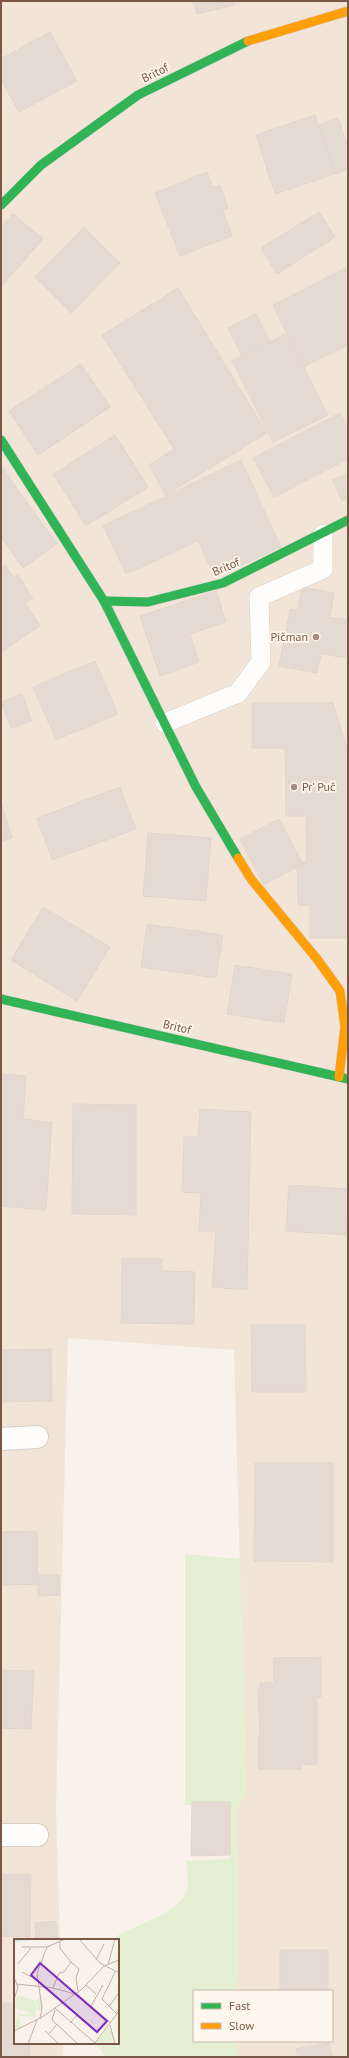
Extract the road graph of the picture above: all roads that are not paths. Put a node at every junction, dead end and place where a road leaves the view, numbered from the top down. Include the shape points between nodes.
1 (348, 11) edge
2 (1, 205) edge
3 (1, 440) edge
4 (348, 520) edge
5 (323, 534) junction
6 (104, 601) junction
7 (165, 723) junction
8 (1, 999) edge
9 (344, 1078) edge
10 (36, 1437) dead end
11 (1, 1439) edge
12 (1, 1835) edge
13 (37, 1835) dead end

1 - 2 street, Britof via 245,42 138,95 41,165
3 - 6 street
4 - 5 street, Britof
5 - 6 street, Britof via 223,583 148,602
5 - 7 lane via 324,569 259,597 261,662 238,693
6 - 7 street
7 - 9 street via 196,787 251,879 318,959 340,991 345,1027
8 - 9 street, Britof
10 - 11 street
12 - 13 street

